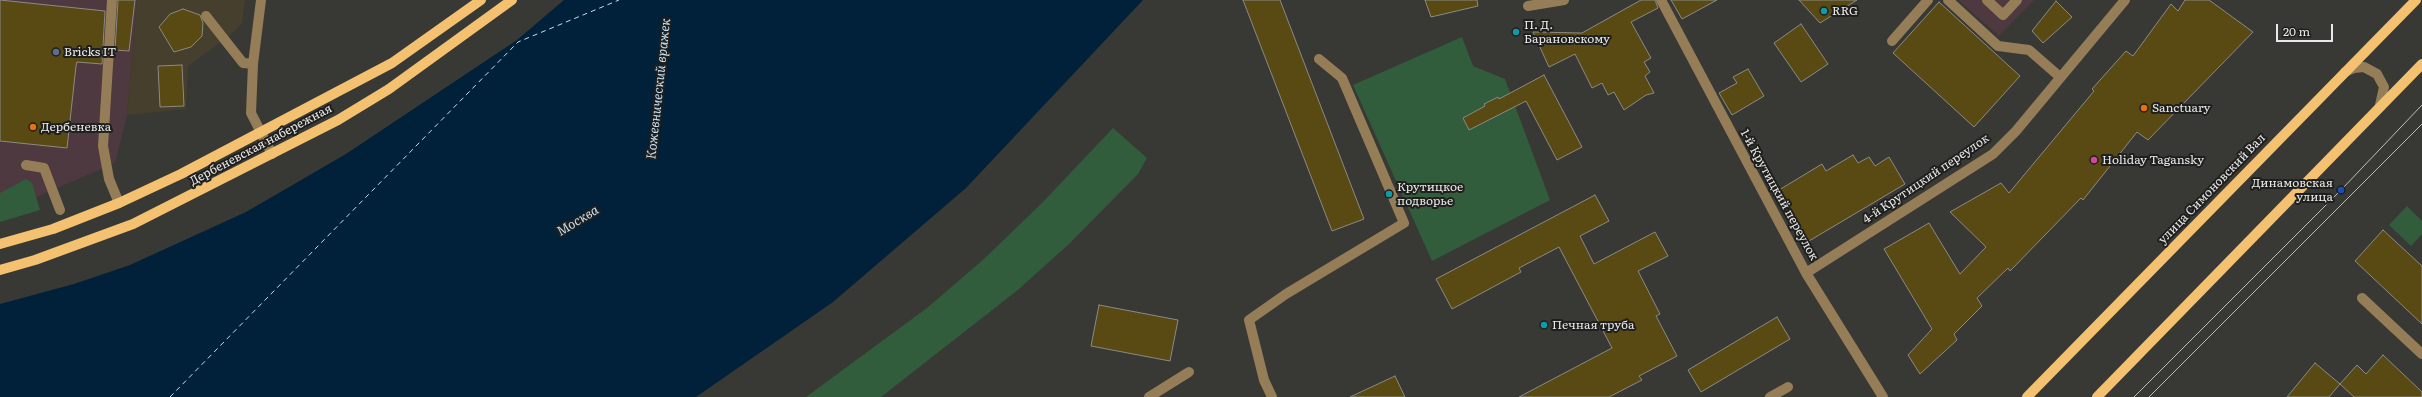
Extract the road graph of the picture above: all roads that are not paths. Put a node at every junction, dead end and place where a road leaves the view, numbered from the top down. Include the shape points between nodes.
1 (112, 0) edge
2 (261, 0) edge
3 (481, 0) edge
4 (512, 0) edge
5 (1564, 0) edge
6 (1661, 0) edge
7 (1928, 0) edge
8 (1948, 0) edge
9 (1987, 0) edge
10 (2017, 0) edge
11 (2416, 0) edge
12 (2119, 2) edge
13 (1528, 6) dead end
14 (206, 16) dead end
15 (1892, 41) dead end
16 (1319, 59) dead end
17 (253, 64) junction
18 (2422, 64) edge
19 (2345, 72) junction
20 (2060, 77) junction
21 (2380, 105) junction
22 (260, 133) junction
23 (272, 154) junction
24 (26, 164) dead end
25 (120, 203) junction
26 (60, 210) dead end
27 (0, 244) edge
28 (0, 270) edge
29 (1806, 273) junction
30 (2362, 298) dead end
31 (2422, 354) edge
32 (1189, 372) dead end
33 (1788, 387) dead end
34 (1149, 397) edge
35 (1272, 397) edge
36 (1770, 397) edge
37 (1883, 397) edge
38 (2026, 397) edge
39 (2097, 397) edge

1 - 25 street via 103,146 109,179
2 - 17 street
3 - 22 main road, Дербеневская набережная via 392,62
4 - 23 main road, Дербеневская набережная via 390,89 338,120
5 - 13 street
6 - 29 street, 1-й Крутицкий переулок
7 - 15 street
8 - 20 street via 1998,46 2029,50
9 - 10 street via 2003,15
11 - 19 main road, улица Симоновский Вал
12 - 20 street, 4-й Крутицкий переулок
14 - 17 street via 243,63
16 - 35 street via 1342,78 1404,223 1249,320 1264,380
17 - 22 street via 251,113
18 - 21 main road
19 - 21 street via 2364,67 2377,74 2384,87
19 - 38 main road, улица Симоновский Вал
20 - 29 street, 4-й Крутицкий переулок via 2016,131 1993,154
21 - 39 main road
22 - 23 street
22 - 25 main road, Дербеневская набережная
23 - 28 main road, Дербеневская набережная via 133,224
24 - 26 street via 44,168
25 - 27 main road, Дербеневская набережная via 53,229
29 - 37 street, 1-й Крутицкий переулок
30 - 31 street
32 - 34 street
33 - 36 street

